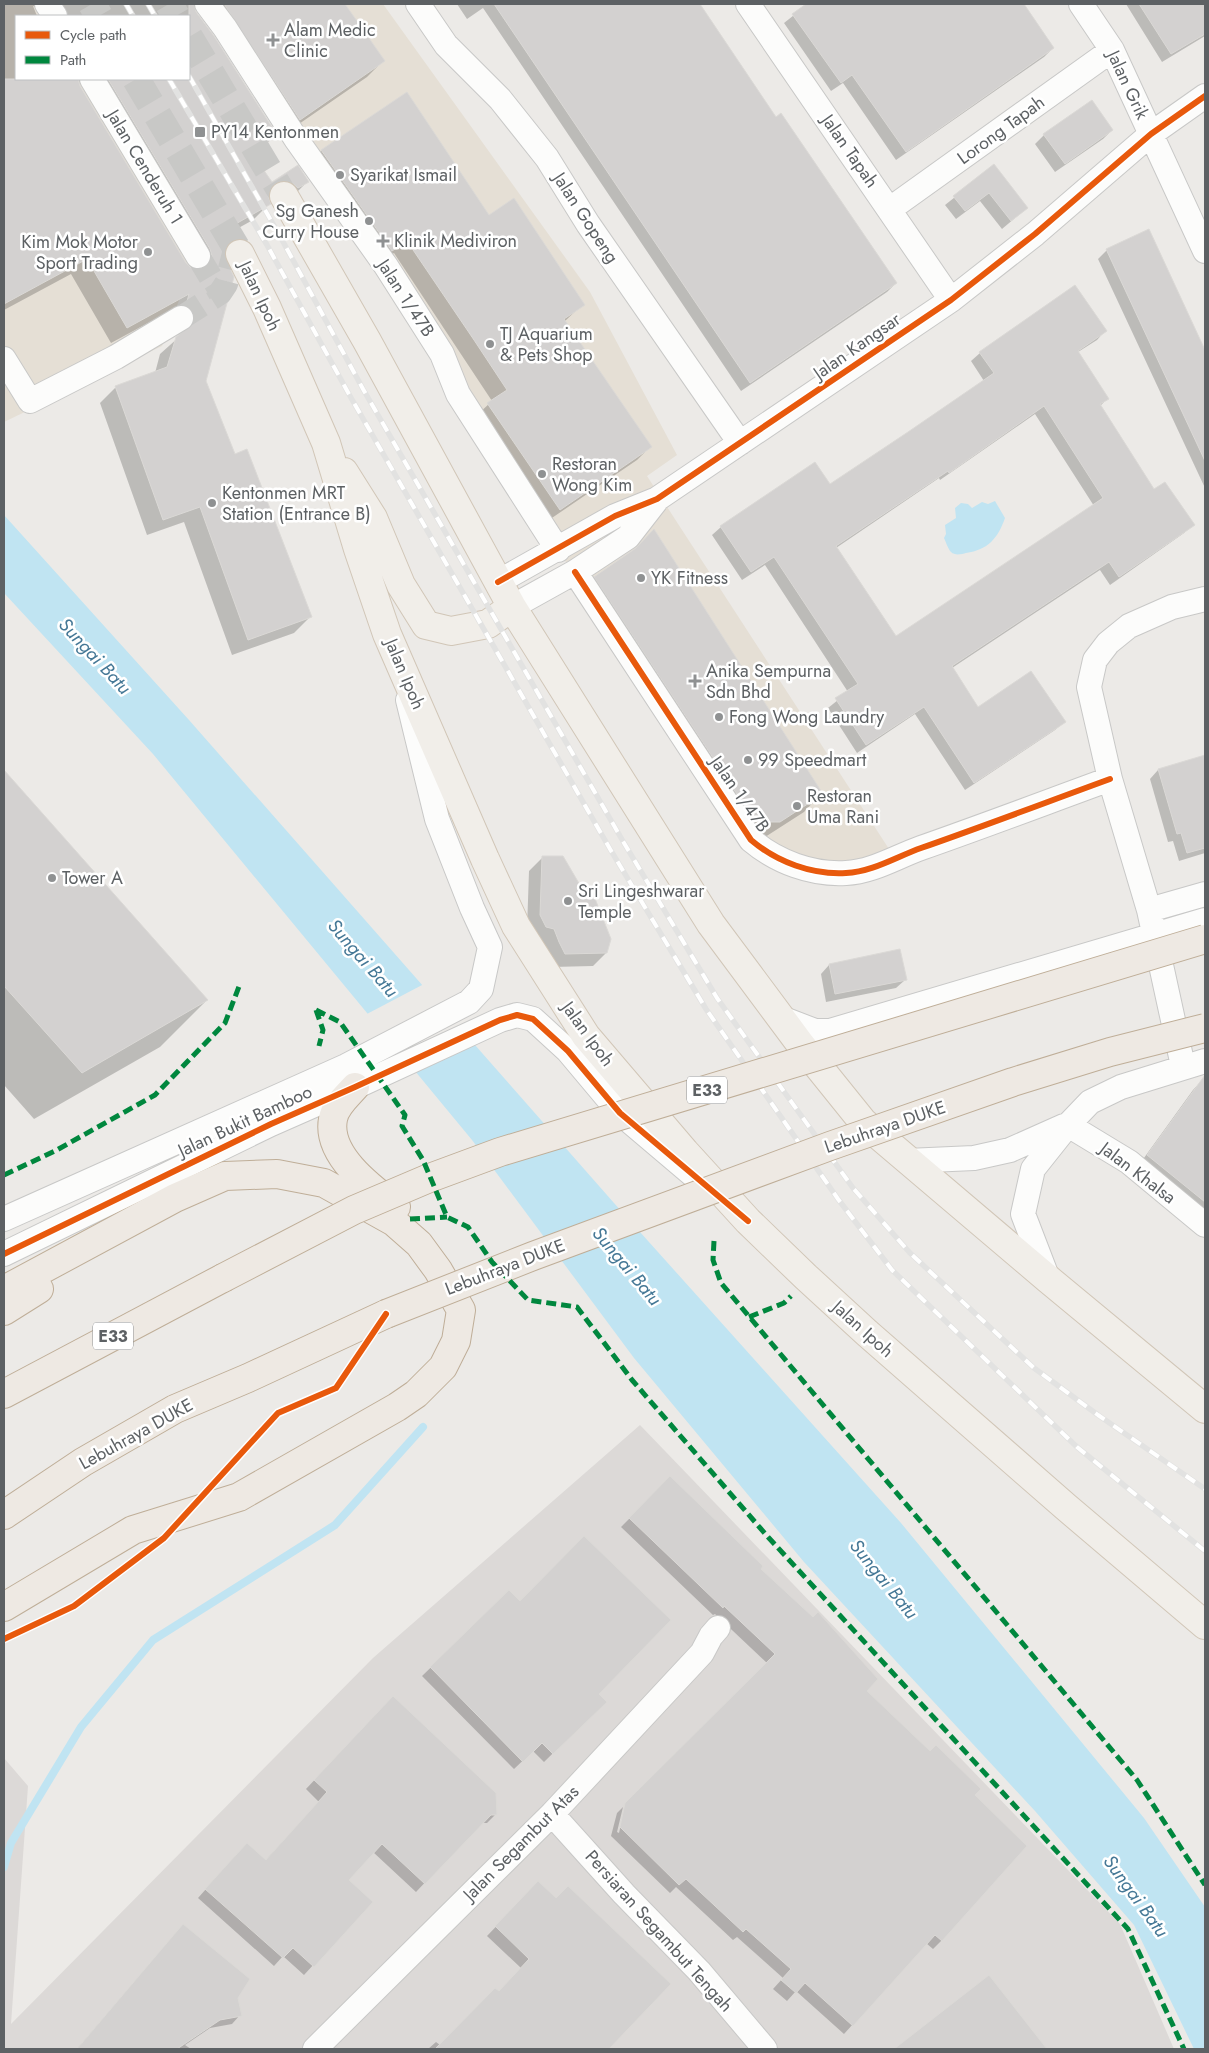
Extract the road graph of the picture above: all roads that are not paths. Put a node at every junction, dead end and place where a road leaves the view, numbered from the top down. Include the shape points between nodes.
1 (47, 4) edge
2 (207, 4) edge
3 (418, 4) edge
4 (748, 4) edge
5 (1081, 4) edge
6 (53, 15) edge
7 (1112, 50) junction
8 (93, 80) edge
9 (1205, 96) edge
10 (1151, 134) junction
11 (284, 196) tunnel mouth
12 (890, 209) junction
13 (1205, 251) edge
14 (240, 254) tunnel mouth
15 (198, 256) tunnel mouth
16 (951, 300) junction
17 (181, 318) tunnel mouth
18 (4, 359) edge
19 (326, 443) junction
20 (740, 443) junction
21 (657, 499) junction
22 (558, 550) junction
23 (574, 572) junction
24 (498, 582) junction
25 (1205, 599) edge
26 (512, 607) junction
27 (402, 666) junction
28 (1110, 779) junction
29 (1205, 894) edge
30 (1149, 910) junction
31 (1205, 920) edge
32 (1154, 934) junction
33 (1205, 939) edge
34 (781, 1018) junction
35 (1205, 1028) edge
36 (1194, 1064) edge
37 (351, 1077) junction
38 (1068, 1125) junction
39 (907, 1161) junction
40 (324, 1184) junction
41 (4, 1219) edge
42 (748, 1221) junction
43 (1205, 1225) edge
44 (4, 1254) edge
45 (1048, 1279) junction
46 (4, 1290) edge
47 (461, 1310) junction
48 (4, 1311) edge
49 (4, 1394) edge
50 (1205, 1409) edge
51 (4, 1515) edge
52 (4, 1607) edge
53 (1205, 1625) edge
54 (718, 1628) dead end
55 (552, 1814) junction
56 (314, 2049) edge
57 (765, 2049) edge

1 - 6 street
2 - 22 street, Jalan 1/47B via 296,139 386,266 442,354 458,394
3 - 20 street, Jalan Gopeng via 446,45 500,99 547,158 593,231
4 - 12 street, Jalan Tapah
5 - 7 street, Jalan Grik
7 - 10 street, Jalan Grik
7 - 12 street, Lorong Tapah
8 - 15 street, Jalan Cenderuh 1
9 - 10 street, Jalan Kangsar
10 - 13 street, Jalan Grik
10 - 16 street, Jalan Kangsar via 1035,234
11 - 24 main road
12 - 16 street, Jalan Tapah
14 - 19 main road, Jalan Ipoh
16 - 20 street, Jalan Kangsar
17 - 18 street via 30,402
19 - 26 main road via 374,518 401,585 426,625 451,631 488,624
19 - 27 main road, Jalan Ipoh via 358,549 387,634
20 - 21 street, Jalan Kangsar
21 - 22 street, Jalan Kangsar via 615,516
21 - 23 street, Jalan Kangsar via 628,536
22 - 24 street, Jalan Kangsar
23 - 26 street, Jalan Kangsar
23 - 28 street, Jalan 1/47B via 751,840 770,855 807,870 826,873 865,871
24 - 26 main road
25 - 28 street via 1172,607 1129,626 1108,643 1095,660 1089,687
26 - 34 main road via 711,924
27 - 37 street, Jalan Bukit Bamboo via 412,721 437,819 490,947 481,989 469,1002
27 - 42 main road, Jalan Ipoh via 516,926 586,1036 635,1096
28 - 30 street
29 - 30 street
30 - 32 street
31 - 32 street
32 - 34 street via 830,1031 815,1031
32 - 36 street
33 - 49 highway, E33, bridge via 500,1152 426,1179 354,1210
34 - 39 main road via 863,1122
35 - 51 highway, Lebuhraya DUKE, bridge via 1110,1052 1013,1082 821,1150 386,1314 175,1409 83,1462
36 - 38 street via 1121,1088 1090,1102
37 - 41 street, Jalan Bukit Bamboo
37 - 42 street, Jalan Bukit Bamboo via 500,1020 517,1015 533,1019 568,1051 620,1113
37 - 44 street, Jalan Bukit Bamboo via 271,1124
37 - 47 highway via 333,1118 335,1140 362,1180 428,1233 445,1256 458,1284
38 - 39 street via 1010,1150 974,1158
38 - 43 street, Jalan Khalsa via 1128,1162
38 - 45 street via 1033,1169 1023,1214
39 - 45 main road
40 - 46 highway via 277,1174 225,1176 175,1198
40 - 47 highway via 394,1222 419,1244
40 - 48 highway via 292,1178 234,1186 170,1215
42 - 53 main road, Jalan Ipoh via 866,1333
45 - 50 main road
47 - 52 highway via 456,1341 442,1367 416,1394 397,1407 238,1497 133,1530
54 - 55 street, Jalan Segambut Atas via 702,1653
55 - 56 street, Jalan Segambut Atas
55 - 57 street, Persiaran Segambut Tengah via 699,1971

